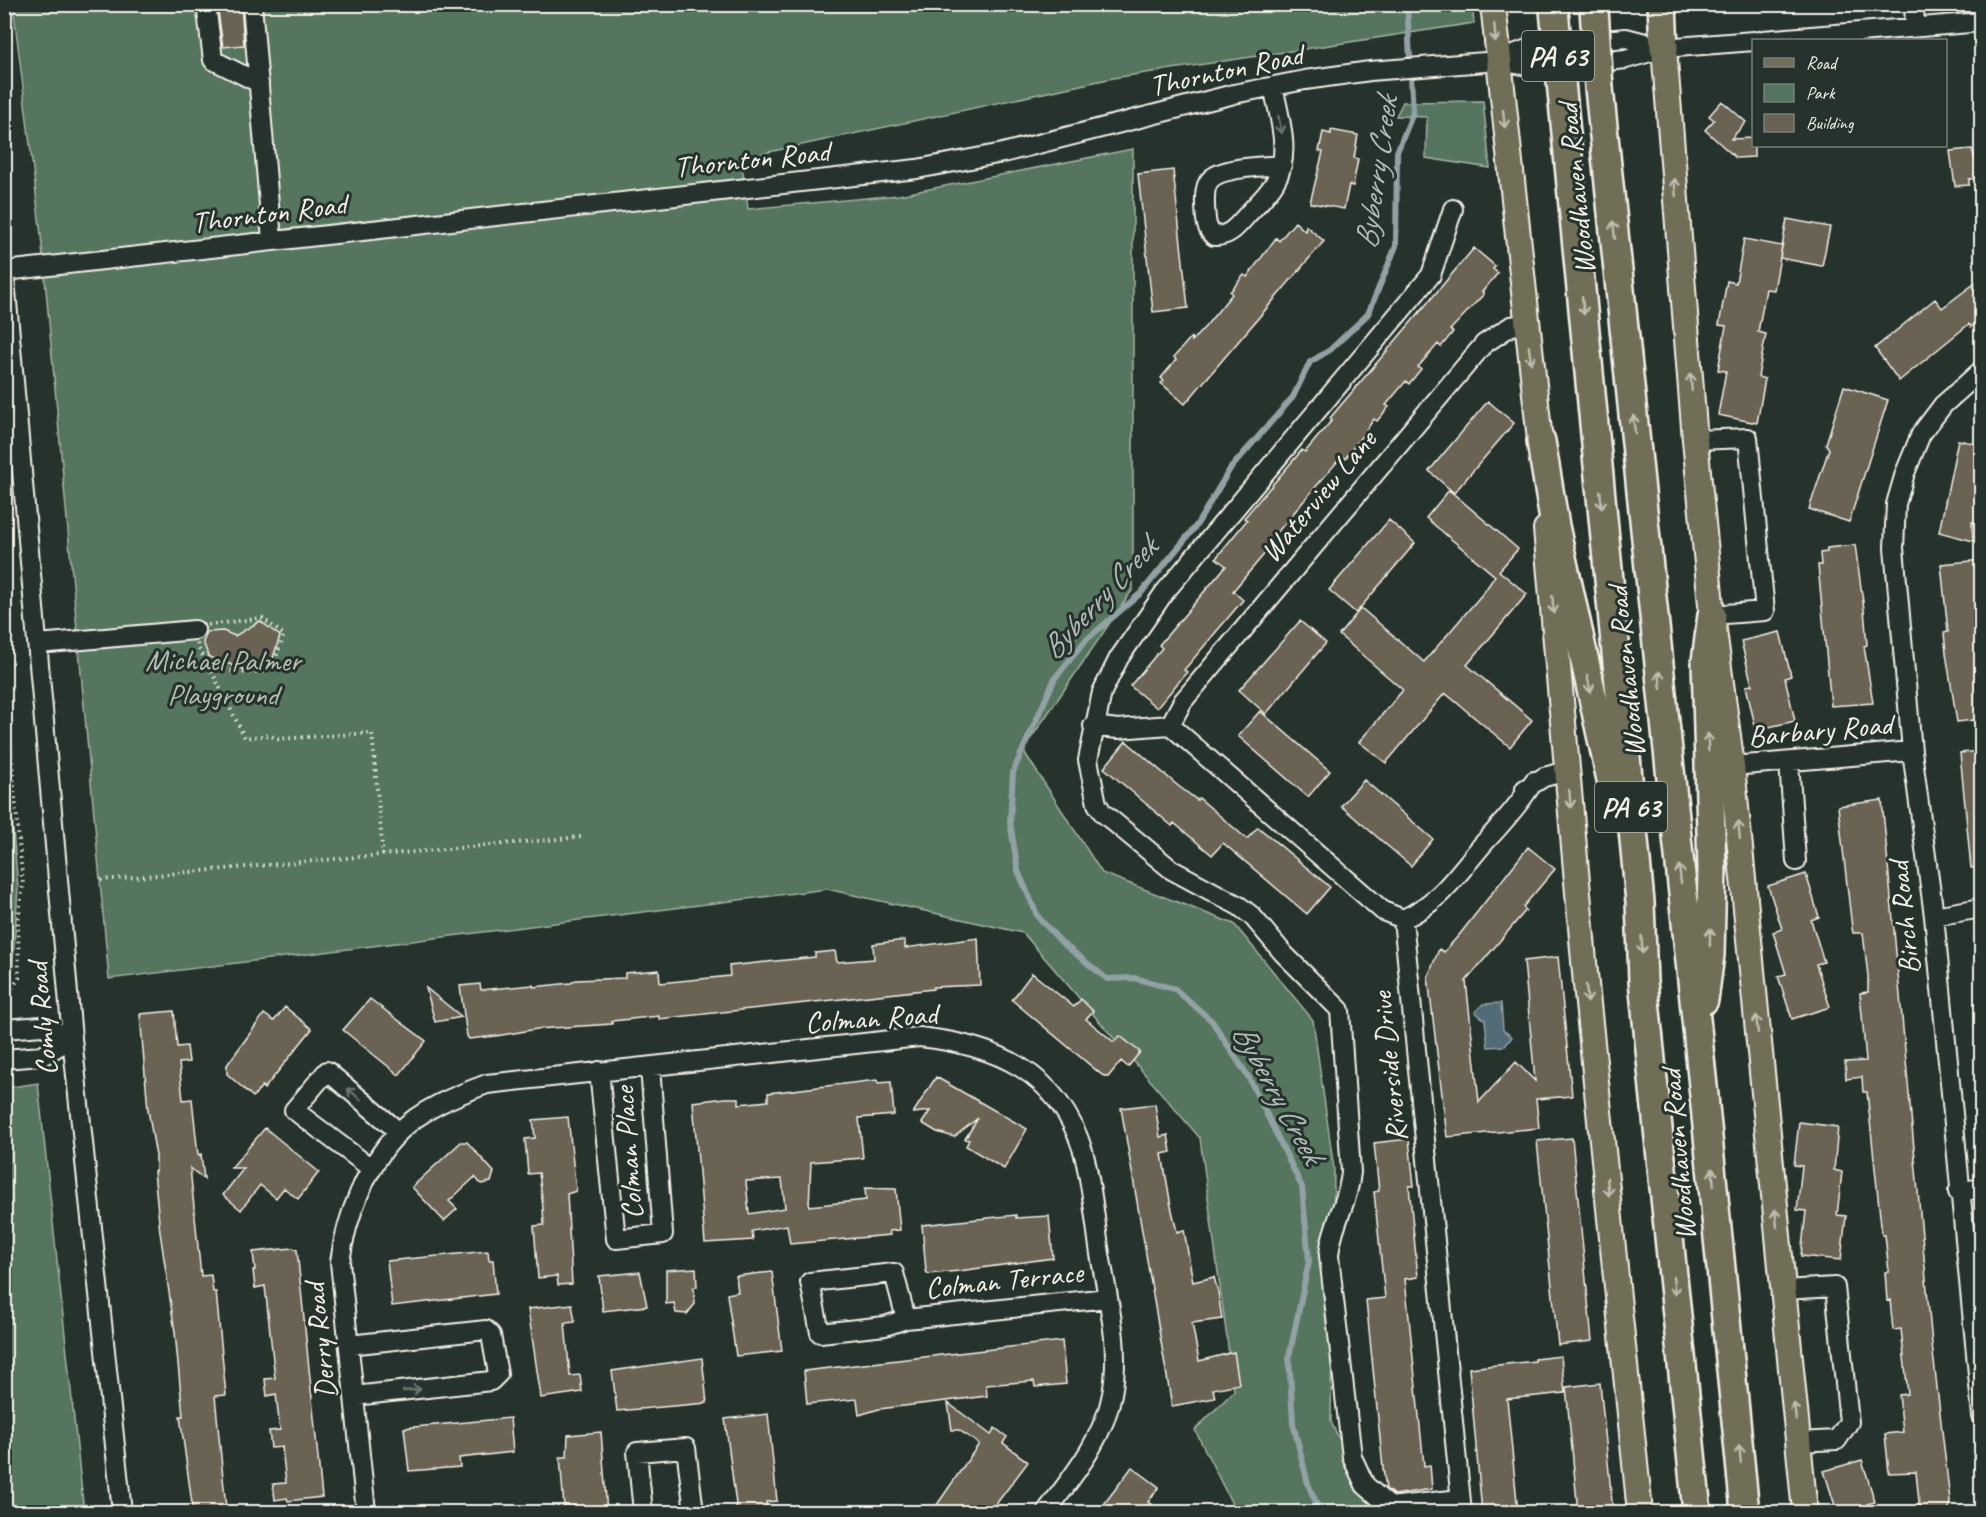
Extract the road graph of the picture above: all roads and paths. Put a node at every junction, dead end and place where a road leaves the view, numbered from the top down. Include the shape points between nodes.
1 (206, 4) edge
2 (252, 4) edge
3 (1493, 4) edge
4 (1662, 4) edge
5 (1914, 4) edge
6 (1594, 6) edge
7 (1554, 7) edge
8 (1982, 22) edge
9 (1916, 27) junction
10 (1775, 39) edge
11 (1752, 41) edge
12 (1664, 48) junction
13 (1498, 61) junction
14 (259, 83) junction
15 (1273, 86) junction
16 (1282, 165) junction
17 (1453, 209) dead end
18 (272, 240) junction
19 (5, 270) edge
20 (1526, 324) junction
21 (1982, 370) edge
22 (1695, 440) junction
23 (1541, 441) junction
24 (1712, 615) junction
25 (195, 630) junction
26 (38, 644) junction
27 (209, 666) junction
28 (4, 678) edge
29 (1170, 724) junction
30 (1094, 726) junction
31 (1912, 751) junction
32 (1789, 762) junction
33 (1732, 766) junction
34 (1567, 771) junction
35 (581, 837) dead end
36 (383, 855) junction
37 (1796, 861) dead end
38 (101, 880) dead end
39 (1640, 902) junction
40 (1982, 908) edge
41 (1934, 916) junction
42 (1403, 919) junction
43 (4, 999) edge
44 (4, 1029) edge
45 (1700, 1037) junction
46 (72, 1038) junction
47 (4, 1059) edge
48 (650, 1067) junction
49 (599, 1071) junction
50 (399, 1132) junction
51 (372, 1169) junction
52 (1982, 1188) edge
53 (1958, 1192) junction
54 (1783, 1290) junction
55 (1108, 1298) junction
56 (906, 1319) junction
57 (350, 1345) junction
58 (354, 1396) junction
59 (1982, 1416) edge
60 (1798, 1442) junction
61 (1461, 1506) edge
62 (122, 1512) edge
63 (366, 1512) edge
64 (643, 1512) edge
65 (694, 1512) edge
66 (1046, 1512) edge
67 (1640, 1512) edge
68 (1697, 1512) edge
69 (1745, 1512) edge
70 (1805, 1512) edge

1 - 14 street via 213,60
2 - 14 street
3 -> 13 main road
4 - 12 highway
5 - 9 street
45 -> 6 highway, Woodhaven Road / PA 63, bridge via 1599,88
7 -> 39 highway, Woodhaven Road / PA 63, bridge
8 - 9 street
9 - 10 street
11 - 12 street, Thornton Road
12 - 13 street, Thornton Road via 1626,59 1541,68
22 -> 12 main road
13 - 15 street, Thornton Road via 1370,71
13 -> 20 main road
14 - 18 street
15 -> 16 street via 1282,134
15 - 18 street, Thornton Road via 945,165
16 - 16 street via 1215,175 1205,190 1210,232 1214,236 1231,232 1269,190
17 - 30 street via 1431,275 1164,593 1134,635 1102,692
18 - 19 street, Thornton Road via 231,248
19 - 26 street, Comly Road
20 -> 23 main road
20 - 29 street, Waterview Lane via 1511,326 1484,344 1183,701
21 - 31 street, Birch Road via 1943,405 1921,434 1896,504 1894,548
22 - 24 main road
22 - 24 street via 1748,438 1764,600 1765,611
23 -> 34 main road
23 -> 39 highway via 1597,727
24 - 33 main road
45 -> 24 highway via 1710,955 1712,868 1706,661
25 - 26 street
25 - 27 path via 198,648
25 - 27 path via 200,626 262,618 284,635 267,670 251,673
26 - 46 street, Comly Road
27 - 36 path via 245,738 269,735 278,740 372,733
28 - 43 path via 23,885 18,921 19,978
29 - 30 street via 1118,729
29 - 42 street via 1383,911
30 - 61 street via 1088,768 1103,813 1172,870 1252,916 1340,1010 1351,1172 1350,1188 1333,1229 1329,1257 1352,1457 1365,1485 1390,1507
31 - 32 street, Barbary Road
31 - 41 street, Birch Road
32 - 33 street, Barbary Road
32 - 37 street
54 -> 33 main road
34 - 42 street via 1534,781 1515,811 1440,897
34 -> 67 main road
35 - 36 path
36 - 38 path
39 -> 68 highway, Woodhaven Road / PA 63 via 1643,981
40 - 41 street
41 - 53 street, Birch Road
42 - 61 street, Riverside Drive
44 - 46 street via 42,1026
69 -> 45 highway, Woodhaven Road / PA 63
46 - 47 street via 42,1056
46 - 62 street, Comly Road
48 - 49 street, Colman Road
48 - 49 street, Colman Place via 663,1233 616,1239
48 - 55 street, Colman Road via 919,1037 958,1041 1022,1065 1070,1120 1083,1151
49 - 50 street, Colman Road via 487,1084 457,1095
50 - 51 street, Colman Road
50 -> 51 street via 327,1071 294,1110
51 - 57 street, Derry Road via 344,1235 340,1262
52 - 53 street
53 - 59 street, Birch Road
60 -> 54 main road
54 - 60 street via 1835,1287 1847,1400 1849,1422 1838,1440
55 - 56 street, Colman Terrace
55 - 66 street, Colman Road via 1116,1347 1112,1395 1096,1439
56 - 56 street, Colman Terrace via 894,1273 810,1282 820,1333 885,1326
57 - 58 street, Derry Road
58 -> 57 street via 490,1382 498,1374 492,1335 486,1330
58 - 63 street, Derry Road
60 - 70 main road
64 - 65 street via 637,1452 686,1448

